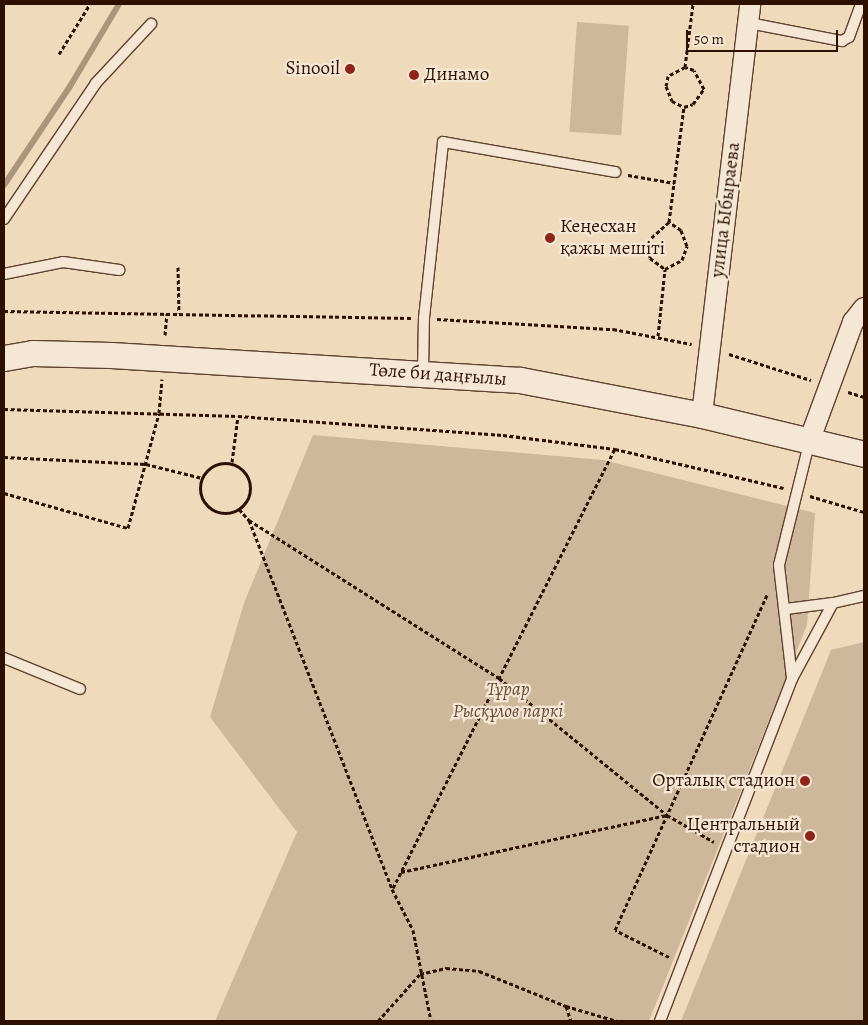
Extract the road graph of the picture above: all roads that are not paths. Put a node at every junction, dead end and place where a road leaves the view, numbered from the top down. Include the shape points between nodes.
1 (861, 4) edge
2 (749, 13) edge
3 (151, 24) dead end
4 (616, 172) road end
5 (4, 219) edge
6 (119, 270) dead end
7 (4, 274) edge
8 (864, 308) edge
9 (4, 358) edge
10 (423, 373) junction
11 (702, 415) junction
12 (810, 439) junction
13 (864, 454) edge
14 (864, 596) edge
15 (833, 603) junction
16 (786, 609) junction
17 (4, 658) edge
18 (792, 679) junction
19 (80, 689) dead end
20 (660, 1021) edge

1 - 2 lane via 850,36 842,40
2 - 11 street, улица Ыбыраева
3 - 5 lane via 96,83
4 - 10 lane via 443,142 424,318
6 - 7 lane via 63,262
8 - 12 street via 853,322
9 - 10 street, Төле би даңғылы via 33,353
10 - 11 street, Төле би даңғылы via 520,380
11 - 12 street, Төле би даңғылы
12 - 13 street, Төле би даңғылы
12 - 16 lane via 800,493 780,565
14 - 15 lane
15 - 16 lane
15 - 18 lane
16 - 18 lane
17 - 19 lane
18 - 20 lane

